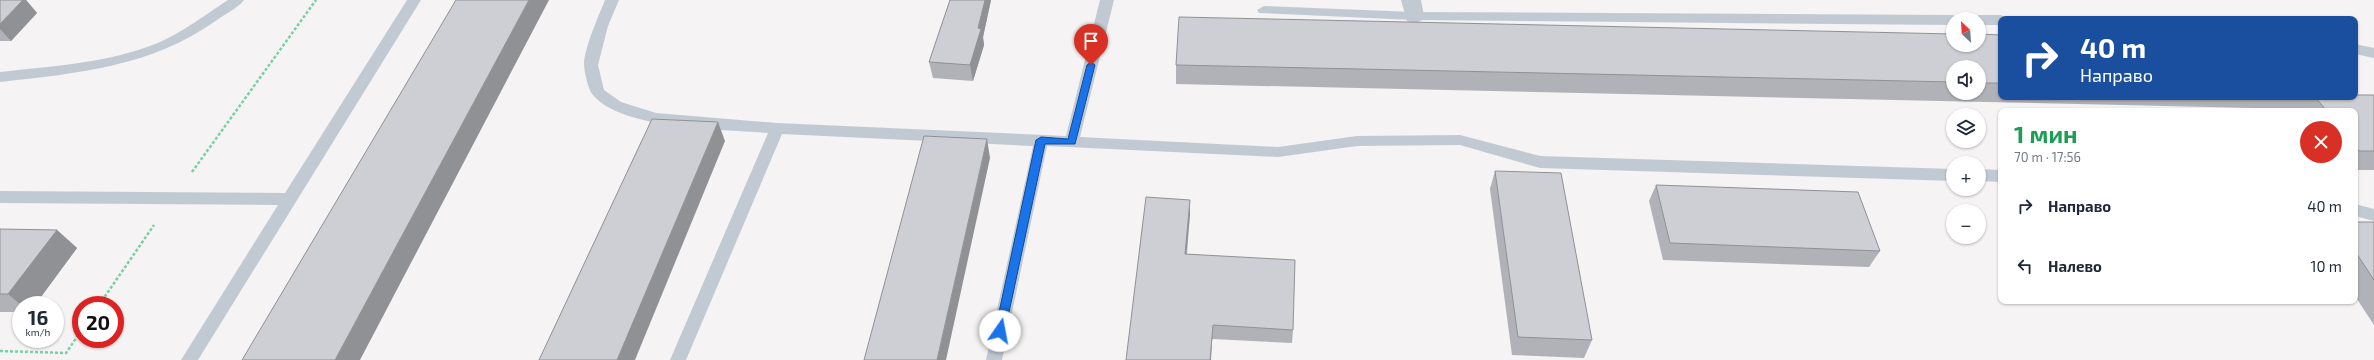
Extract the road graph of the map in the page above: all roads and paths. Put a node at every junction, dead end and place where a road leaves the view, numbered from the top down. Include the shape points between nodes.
1 (237, 0) edge
2 (316, 0) edge
3 (414, 0) edge
4 (612, 0) edge
5 (1107, 0) edge
6 (1413, 8) edge
7 (1264, 10) dead end
8 (1946, 20) edge
9 (1986, 20) edge
10 (1998, 20) edge
11 (2358, 50) edge
12 (2374, 53) edge
13 (0, 77) edge
14 (777, 128) junction
15 (1041, 140) junction
16 (1072, 142) junction
17 (1946, 175) edge
18 (1986, 175) edge
19 (1998, 176) edge
20 (0, 197) edge
21 (173, 198) junction
22 (288, 199) junction
23 (2358, 211) edge
24 (2374, 215) edge
25 (105, 296) edge
26 (72, 344) edge
27 (0, 351) edge
28 (189, 360) edge
29 (678, 360) edge
30 (994, 360) edge

1 - 13 lane via 183,36 131,57
2 - 21 path
3 - 22 lane
4 - 14 lane via 601,26 591,65 598,92 616,106 656,118
5 - 16 lane
6 - 7 lane
6 - 8 lane
9 - 10 lane
11 - 12 lane
14 - 15 lane
14 - 29 lane
15 - 16 lane
15 - 30 lane
16 - 17 lane via 1278,152 1357,141 1460,140 1540,162
18 - 19 lane
20 - 21 lane
21 - 22 lane
21 - 25 path
22 - 28 lane
23 - 24 lane
26 - 27 path via 66,353

